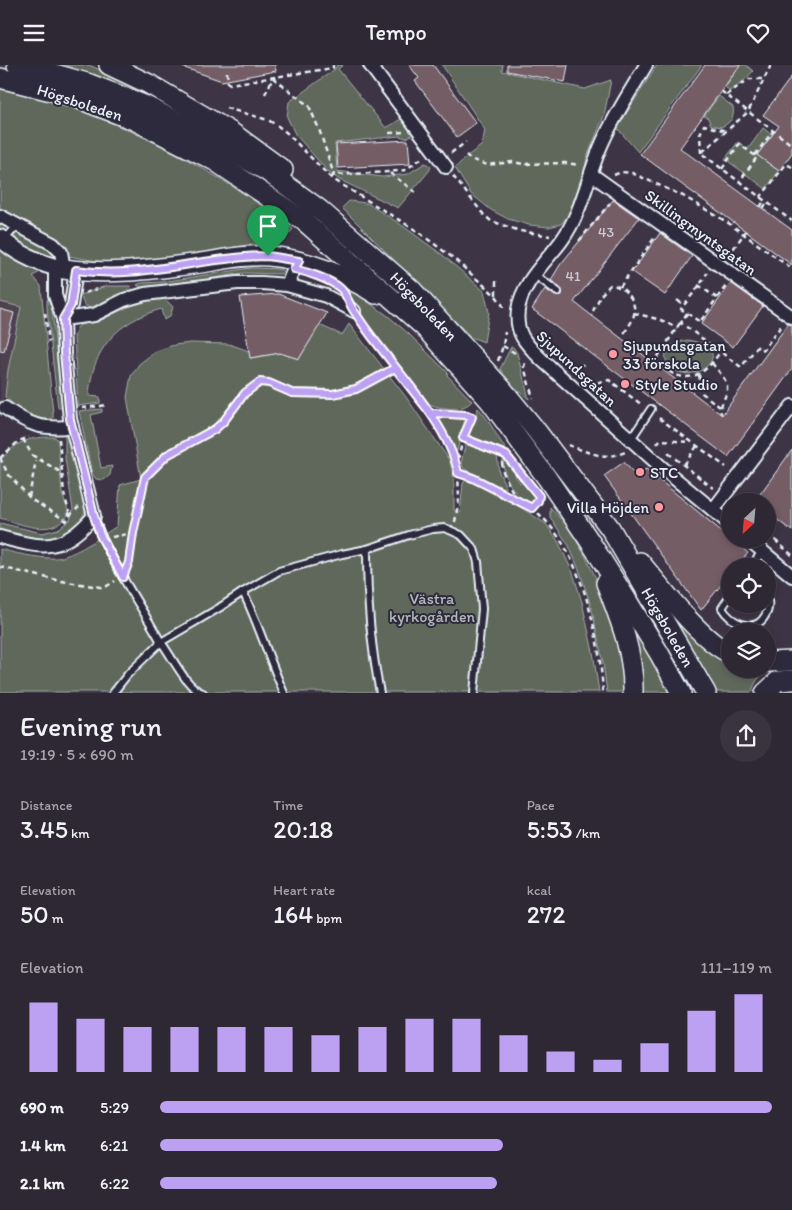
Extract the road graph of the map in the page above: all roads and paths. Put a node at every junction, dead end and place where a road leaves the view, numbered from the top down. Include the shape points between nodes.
1 (16, 65) edge
2 (109, 65) edge
3 (333, 65) edge
4 (370, 65) edge
5 (646, 65) edge
6 (771, 65) edge
7 (227, 72) dead end
8 (0, 78) edge
9 (273, 78) junction
10 (763, 79) junction
11 (721, 91) dead end
12 (265, 94) dead end
13 (726, 95) junction
14 (218, 106) dead end
15 (748, 112) junction
16 (726, 131) junction
17 (773, 131) junction
18 (466, 142) dead end
19 (792, 145) edge
20 (431, 147) junction
21 (701, 153) junction
22 (466, 155) dead end
23 (755, 155) junction
24 (446, 162) junction
25 (792, 167) edge
26 (722, 169) junction
27 (592, 171) junction
28 (389, 172) junction
29 (334, 175) junction
30 (331, 178) junction
31 (739, 181) junction
32 (605, 183) junction
33 (418, 194) dead end
34 (760, 198) junction
35 (610, 202) dead end
36 (766, 202) junction
37 (762, 207) dead end
38 (320, 210) junction
39 (0, 216) edge
40 (792, 221) edge
41 (594, 223) dead end
42 (17, 226) junction
43 (745, 232) junction
44 (654, 238) dead end
45 (562, 239) junction
46 (1, 241) edge
47 (730, 253) dead end
48 (299, 261) junction
49 (709, 264) dead end
50 (65, 269) junction
51 (792, 269) edge
52 (535, 275) junction
53 (496, 281) dead end
54 (730, 281) dead end
55 (105, 285) dead end
56 (287, 285) junction
57 (698, 285) junction
58 (620, 287) junction
59 (558, 292) dead end
60 (72, 295) junction
61 (496, 296) junction
62 (717, 299) junction
63 (677, 300) dead end
64 (684, 305) junction
65 (354, 311) joint
66 (592, 311) dead end
67 (505, 313) dead end
68 (634, 313) junction
69 (687, 313) junction
70 (792, 317) edge
71 (63, 319) junction
72 (777, 320) dead end
73 (682, 322) junction
74 (424, 327) junction
75 (677, 328) junction
76 (623, 335) dead end
77 (503, 346) dead end
78 (720, 352) junction
79 (525, 361) dead end
80 (712, 363) junction
81 (496, 364) dead end
82 (583, 364) dead end
83 (395, 368) junction
84 (576, 375) dead end
85 (699, 375) junction
86 (594, 383) dead end
87 (536, 402) dead end
88 (108, 405) dead end
89 (792, 406) edge
90 (720, 407) junction
91 (5, 408) dead end
92 (69, 409) junction
93 (650, 410) junction
94 (474, 411) dead end
95 (431, 414) junction
96 (721, 414) dead end
97 (472, 417) junction
98 (58, 427) junction
99 (72, 427) junction
100 (32, 437) dead end
101 (463, 438) junction
102 (23, 439) junction
103 (691, 442) junction
104 (631, 444) junction
105 (658, 444) dead end
106 (568, 445) dead end
107 (697, 446) junction
108 (500, 453) junction
109 (0, 458) edge
110 (37, 459) junction
111 (456, 459) junction
112 (684, 465) dead end
113 (726, 467) dead end
114 (62, 473) junction
115 (458, 473) junction
116 (523, 477) dead end
117 (535, 492) dead end
118 (29, 497) junction
119 (510, 497) junction
120 (81, 505) dead end
121 (532, 508) junction
122 (713, 510) junction
123 (69, 516) junction
124 (94, 516) junction
125 (721, 517) edge
126 (67, 521) junction
127 (62, 525) dead end
128 (610, 528) junction
129 (453, 531) junction
130 (133, 533) junction
131 (0, 537) edge
132 (102, 539) junction
133 (589, 540) junction
134 (776, 542) edge
135 (758, 548) edge
136 (367, 549) junction
137 (762, 551) junction
138 (792, 555) edge
139 (757, 558) edge
140 (0, 567) edge
141 (792, 576) edge
142 (123, 577) junction
143 (243, 592) junction
144 (725, 613) edge
145 (767, 613) edge
146 (161, 642) junction
147 (721, 648) edge
148 (792, 661) edge
149 (776, 662) edge
150 (792, 680) edge
151 (113, 693) edge
152 (203, 693) edge
153 (284, 693) edge
154 (380, 693) edge
155 (474, 693) edge
156 (603, 693) edge
157 (633, 693) edge
158 (681, 693) edge
159 (706, 693) edge
160 (765, 693) edge

1 - 38 main road, Högsboleden via 90,84 144,105 213,139
2 - 38 main road via 232,132 279,165
3 - 9 path via 333,68
4 - 20 street
5 - 27 street, Sjupundsgatan via 612,125
6 - 10 path
7 - 9 path via 230,84
8 - 74 main road, Högsboleden via 71,96 136,121 215,161 304,221
9 - 12 path
9 - 29 path via 309,106
10 - 13 path via 749,79
10 - 15 path
11 - 13 path
13 - 15 path
14 - 30 path via 278,126
15 - 16 path
15 - 17 path
16 - 21 path
16 - 21 path via 704,125 700,135
17 - 19 path
17 - 23 path
18 - 24 path
20 - 24 street
20 - 28 path via 412,167
21 - 26 path
22 - 27 path via 488,165 502,162 555,163
23 - 26 path via 739,144
23 - 31 path via 757,157
24 - 45 path via 491,221 520,231
25 - 34 path via 786,164
26 - 31 path
27 - 32 street, Skillingmyntsgatan
27 - 45 street, Sjupundsgatan via 574,222
28 - 29 path
28 - 33 path
29 - 30 path
30 - 61 path via 417,231
31 - 34 path
32 - 43 path via 610,176 621,173 639,175
32 - 70 street, Skillingmyntsgatan
34 - 36 path
35 - 41 path
36 - 37 path
36 - 40 path
38 - 128 main road, Högsboleden via 412,290 503,390
39 - 42 street
42 - 46 lane
42 - 50 street via 53,244 61,252
43 - 47 path
43 - 51 path
44 - 58 path
45 - 52 street, Sjupundsgatan
46 - 50 street via 28,258
48 - 50 main road via 252,256 118,272
48 - 56 street
48 - 74 main road via 368,289
49 - 57 path via 707,274
50 - 60 street
50 - 71 street via 55,295
52 - 59 lane
52 - 104 street, Sjupundsgatan via 527,285 518,309 519,331 524,342
53 - 61 path
54 - 62 path
55 - 60 path
56 - 65 street via 326,296
56 - 71 street via 237,283 144,294 124,300 101,313
57 - 62 path
57 - 64 path
58 - 66 path via 610,285
58 - 68 path via 631,298
60 - 71 street via 71,305
61 - 67 path
62 - 69 path via 700,322
63 - 64 path
64 - 69 path via 681,309
65 - 83 path
68 - 75 path
68 - 76 path
69 - 73 path
71 - 92 street
72 - 78 path via 783,324 763,350 758,346 741,367
73 - 75 path
73 - 78 path
74 - 133 main road, Högsboleden via 490,401
75 - 85 path via 654,361 675,375
77 - 81 path
78 - 80 path
79 - 87 path via 524,367
80 - 85 path
80 - 90 path via 728,389
82 - 84 path
83 - 95 path
83 - 130 path via 356,389 333,394 292,393 260,382 245,393 215,429 167,455 145,477
85 - 90 path via 702,393
86 - 93 path via 609,381
88 - 92 path
89 - 122 street
90 - 96 path
91 - 98 street via 36,426
92 - 99 street
93 - 103 path
93 - 104 lane
94 - 97 path
95 - 97 path
95 - 111 path
97 - 101 path
98 - 99 street
98 - 114 path
99 - 124 street
100 - 102 path
101 - 108 path
101 - 111 path
102 - 109 path
102 - 110 path
103 - 105 path via 664,440
103 - 107 path
104 - 106 path via 618,455 599,456
104 - 122 street, Sjupundsgatan
107 - 112 path
107 - 113 path
108 - 116 path via 506,455
108 - 119 path via 503,472 512,493
109 - 118 path via 8,474
110 - 114 path
110 - 118 path
111 - 115 path
114 - 123 path
115 - 119 path
115 - 129 path via 459,499
117 - 121 path via 539,499
118 - 126 path
119 - 121 path
120 - 123 path
121 - 156 path via 565,545 578,574 595,632
122 - 125 street, Sjupundsgatan
123 - 126 path
124 - 131 street via 74,535 55,545 40,547
124 - 132 lane
126 - 127 path
128 - 147 main road via 700,631
128 - 159 main road, Högsboleden
129 - 136 lane via 433,529
129 - 155 lane via 473,548 478,562 482,609
130 - 132 path
130 - 142 path via 129,562
132 - 142 lane
133 - 157 main road via 628,642
133 - 158 main road, Högsboleden
134 - 138 path
135 - 137 street
136 - 143 lane via 279,571
136 - 154 lane via 368,620
137 - 139 lane
137 - 141 street
140 - 142 path via 100,587
142 - 146 lane
143 - 146 lane
143 - 153 lane
144 - 145 lane via 746,626 760,623
146 - 151 lane
146 - 152 lane via 188,683
148 - 149 main road
150 - 160 main road via 778,681

